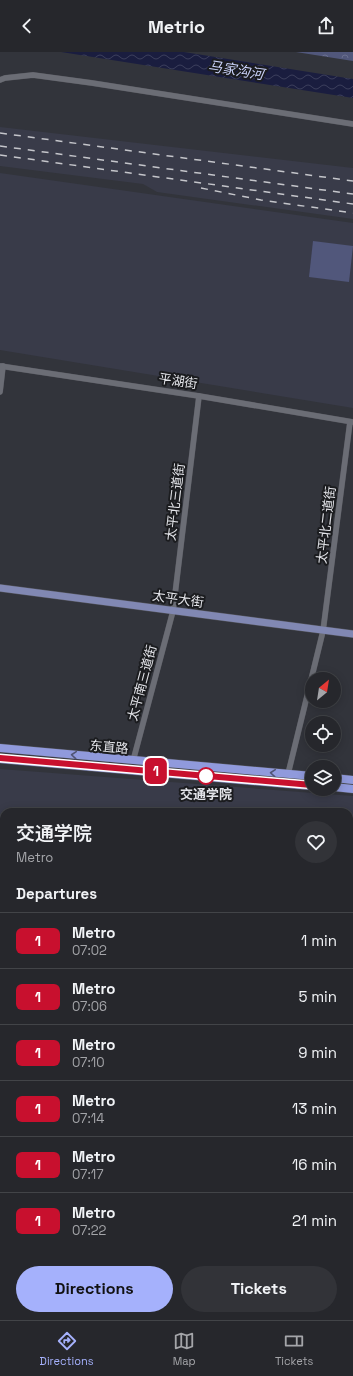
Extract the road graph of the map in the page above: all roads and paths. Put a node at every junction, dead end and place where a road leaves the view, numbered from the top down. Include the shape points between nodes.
1 (0, 80) edge
2 (353, 124) edge
3 (1, 366) edge
4 (0, 392) edge
5 (199, 396) junction
6 (351, 422) edge
7 (0, 588) edge
8 (172, 611) junction
9 (323, 631) junction
10 (353, 634) edge
11 (0, 748) edge
12 (0, 760) edge
13 (133, 761) junction
14 (288, 774) junction
15 (305, 775) edge
16 (341, 779) edge
17 (353, 780) edge
18 (305, 785) edge
19 (341, 788) edge
20 (353, 789) edge

1 - 2 street via 33,75
3 - 4 street
3 - 5 street, 平湖街
5 - 6 street, 平湖街
5 - 8 street, 太平北三道街
6 - 9 street, 太平北二道街
7 - 8 main road, 太平大街
8 - 9 main road, 太平大街
8 - 13 street, 太平南三道街
9 - 10 main road, 太平大街
9 - 14 street, 太平北二道街
13 -> 11 highway, 东直路
12 - 18 highway, 东直路
14 -> 13 highway, 东直路
14 - 15 highway, 东直路
16 - 17 highway
19 - 20 highway

